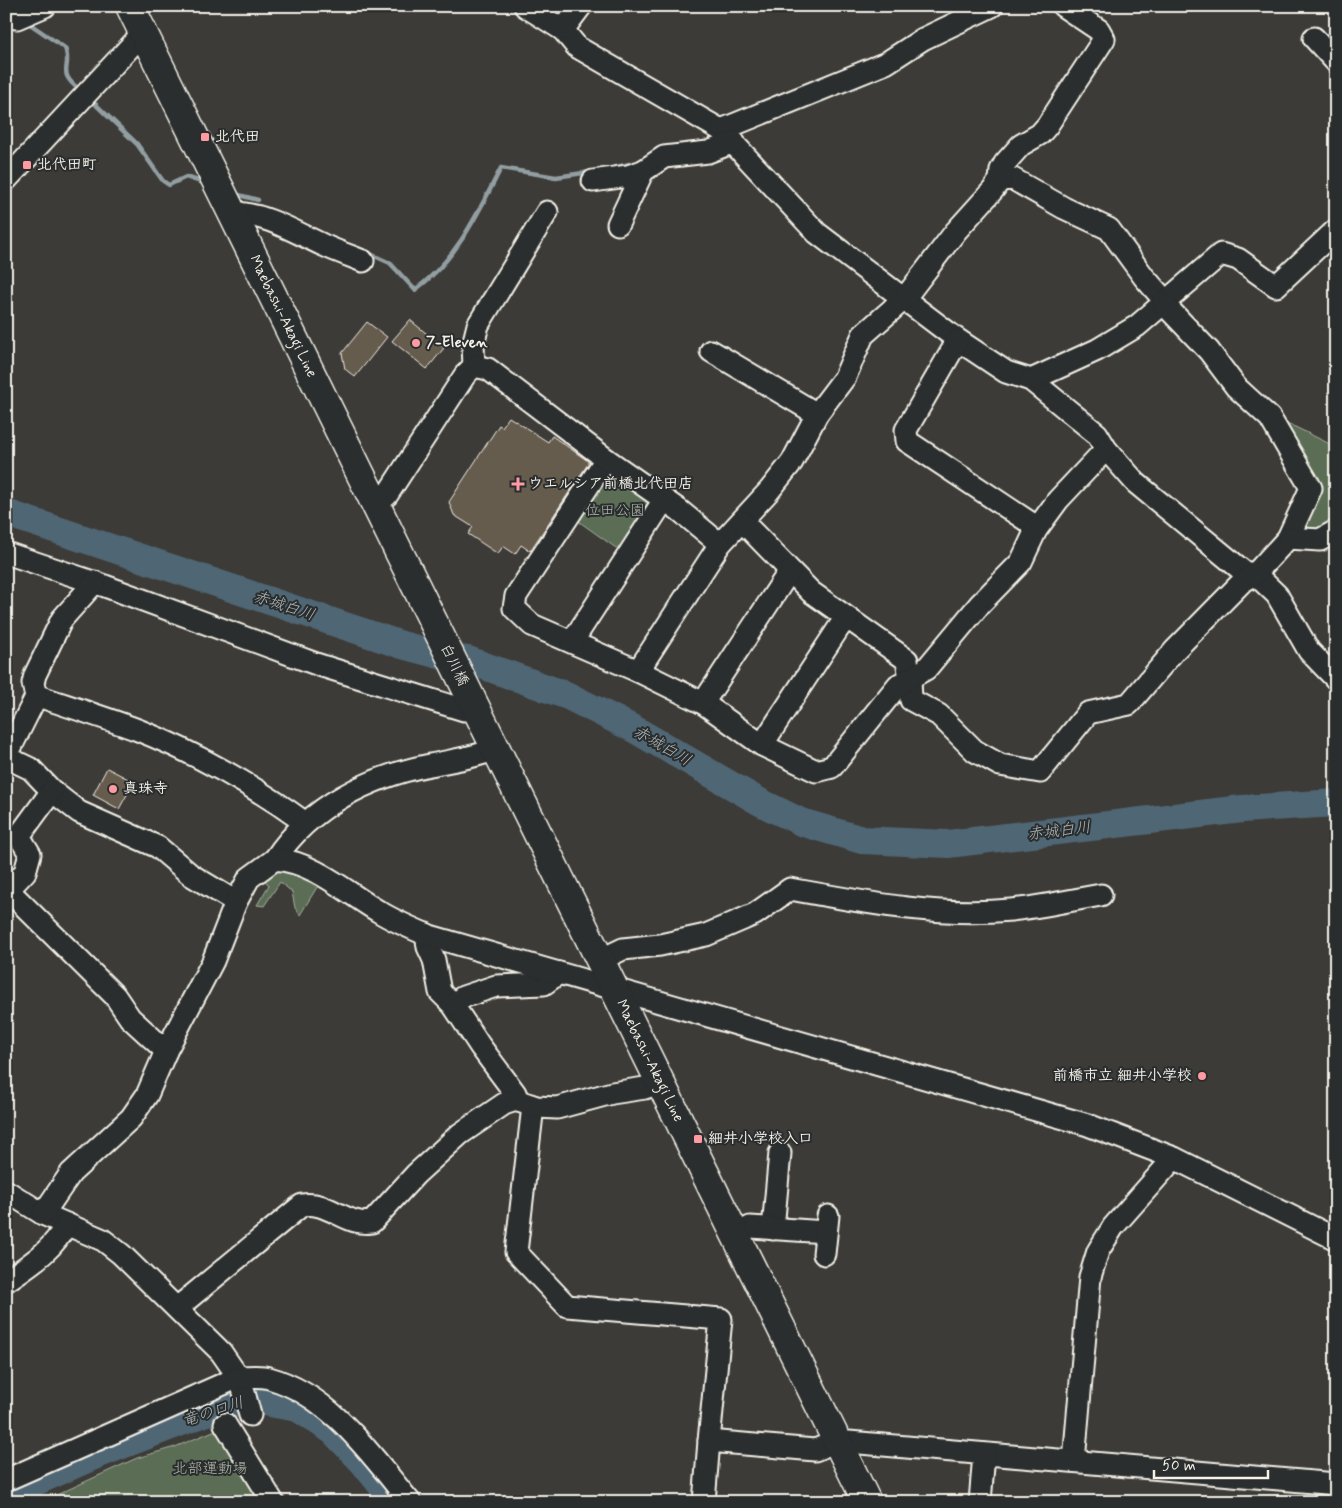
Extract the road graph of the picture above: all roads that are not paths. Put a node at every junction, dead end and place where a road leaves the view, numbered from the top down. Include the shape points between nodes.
1 (45, 6) edge
2 (130, 6) edge
3 (525, 6) edge
4 (581, 6) edge
5 (992, 6) edge
6 (1063, 6) edge
7 (6, 17) edge
8 (563, 30) junction
9 (143, 32) junction
10 (1314, 38) dead end
11 (1336, 62) edge
12 (728, 136) junction
13 (643, 171) junction
14 (6, 180) edge
15 (1000, 180) junction
16 (593, 181) dead end
17 (547, 212) dead end
18 (232, 213) junction
19 (618, 224) dead end
20 (1336, 230) edge
21 (363, 261) dead end
22 (904, 299) junction
23 (1164, 302) junction
24 (958, 340) junction
25 (711, 351) dead end
26 (469, 370) junction
27 (1031, 380) junction
28 (817, 414) junction
29 (1106, 449) junction
30 (606, 459) junction
31 (664, 500) junction
32 (376, 504) junction
33 (742, 521) junction
34 (1036, 530) junction
35 (1336, 531) edge
36 (1288, 538) junction
37 (720, 544) junction
38 (6, 553) edge
39 (790, 572) junction
40 (1255, 574) junction
41 (95, 582) junction
42 (848, 619) junction
43 (437, 628) joint
44 (572, 642) junction
45 (638, 671) junction
46 (910, 678) junction
47 (1336, 679) edge
48 (36, 697) junction
49 (703, 703) junction
50 (474, 705) junction
51 (762, 745) junction
52 (496, 749) junction
53 (6, 757) edge
54 (52, 791) junction
55 (304, 822) junction
56 (275, 859) junction
57 (7, 891) edge
58 (1101, 895) dead end
59 (236, 902) junction
60 (426, 934) junction
61 (600, 960) junction
62 (559, 973) junction
63 (615, 989) junction
64 (453, 1005) junction
65 (166, 1051) junction
66 (661, 1082) junction
67 (526, 1103) junction
68 (780, 1153) dead end
69 (1174, 1158) junction
70 (6, 1191) edge
71 (43, 1214) junction
72 (66, 1224) junction
73 (773, 1228) junction
74 (736, 1235) junction
75 (1336, 1239) edge
76 (824, 1254) dead end
77 (6, 1281) edge
78 (177, 1308) junction
79 (240, 1379) junction
80 (249, 1412) dead end
81 (225, 1424) dead end
82 (709, 1441) junction
83 (837, 1441) junction
84 (984, 1454) junction
85 (1074, 1462) junction
86 (6, 1480) edge
87 (1336, 1484) edge
88 (273, 1502) edge
89 (410, 1502) edge
90 (704, 1502) edge
91 (867, 1502) edge
92 (980, 1502) edge

1 - 7 street via 17,18
2 - 9 main road, Maebashi-Akagi Line
3 - 8 street
4 - 8 street
5 - 12 street via 923,39 886,63
6 - 15 street via 1099,30 1104,39 1047,126 1021,145 1005,163 1000,170
8 - 12 street via 577,47
9 - 14 street
9 - 18 main road, Maebashi-Akagi Line
10 - 11 street
12 - 13 street via 708,152 664,157
12 - 22 street via 817,233
13 - 16 street
13 - 19 street
15 - 22 street
15 - 23 street via 1013,178 1064,208 1109,229
17 - 26 street via 478,325
18 - 21 street via 244,213 294,230
18 - 32 main road, Maebashi-Akagi Line
20 - 23 street via 1276,286 1238,259 1221,254
22 - 24 street
22 - 28 street via 863,335 845,377
23 - 27 street via 1129,331 1097,350
23 - 36 street via 1209,351 1236,387 1270,418 1311,488
24 - 27 street via 1006,372
24 - 34 street via 906,430 907,441 1029,522
25 - 28 street
26 - 30 street via 488,369
26 - 32 street via 387,495
27 - 29 street via 1097,434
28 - 33 street via 784,473
29 - 34 street via 1058,500
29 - 40 street via 1136,483 1244,572
30 - 31 street
30 - 44 street via 514,604 516,612 532,625
31 - 37 street
31 - 44 street
32 - 43 main road, Maebashi-Akagi Line
33 - 37 street
33 - 39 street
34 - 46 street via 1021,562 980,604 926,668
35 - 36 street via 1320,540
36 - 40 street
37 - 45 street
38 - 41 street
39 - 42 street
39 - 49 street
40 - 46 street via 1242,582 1175,650 1129,704 1088,713 1040,772 1000,765 975,751 939,715 911,700
40 - 47 street via 1277,595 1309,651
41 - 48 street via 62,619 34,676 32,683
41 - 50 street via 327,668 464,710
42 - 46 street via 907,660
42 - 51 street via 840,626
43 - 50 main road, 白川橋
44 - 45 street
45 - 49 street
46 - 51 street via 898,685 832,767 816,771
48 - 53 street
48 - 55 street via 41,696 140,731 212,764 267,795
49 - 51 street
50 - 52 main road, Maebashi-Akagi Line
52 - 55 street via 474,758 430,765 362,785
52 - 61 main road, Maebashi-Akagi Line
53 - 54 street via 31,770
54 - 57 street via 19,836 30,854 25,872
54 - 59 street via 79,812 158,847 191,875
55 - 56 street
56 - 59 street via 249,878
56 - 60 street via 287,860 319,874 379,912
57 - 65 street via 115,996 130,1018
58 - 61 street via 1009,910 968,910 882,906 790,889 755,914 706,935 660,946 623,949
59 - 65 street via 213,962
60 - 62 street
60 - 64 street via 440,992
61 - 63 main road, Maebashi-Akagi Line
62 - 63 street
62 - 64 street via 544,984 496,986 463,997
63 - 66 main road, Maebashi-Akagi Line
63 - 69 street via 1088,1125
64 - 67 street via 480,1046
65 - 71 street via 147,1095 131,1118 71,1173
66 - 67 street via 557,1108
66 - 74 main road, Maebashi-Akagi Line
67 - 78 street via 504,1104 460,1134 416,1174 372,1222 362,1224 320,1205 302,1205
67 - 82 street via 516,1252 567,1306 721,1319
68 - 73 street
69 - 75 street
69 - 85 street via 1113,1227 1098,1251 1090,1277
70 - 71 street
71 - 72 street
72 - 77 street via 59,1238 32,1264
72 - 78 street via 103,1240 122,1254
73 - 74 street via 750,1227
73 - 76 street via 827,1224
74 - 83 main road, Maebashi-Akagi Line
78 - 79 street via 221,1352
79 - 80 street
79 - 86 street
79 - 89 street via 268,1377 302,1391 344,1424
81 - 88 street
82 - 83 street via 815,1450
82 - 90 street
83 - 84 street
83 - 91 main road, Maebashi-Akagi Line
84 - 85 street
84 - 92 street
85 - 87 street

